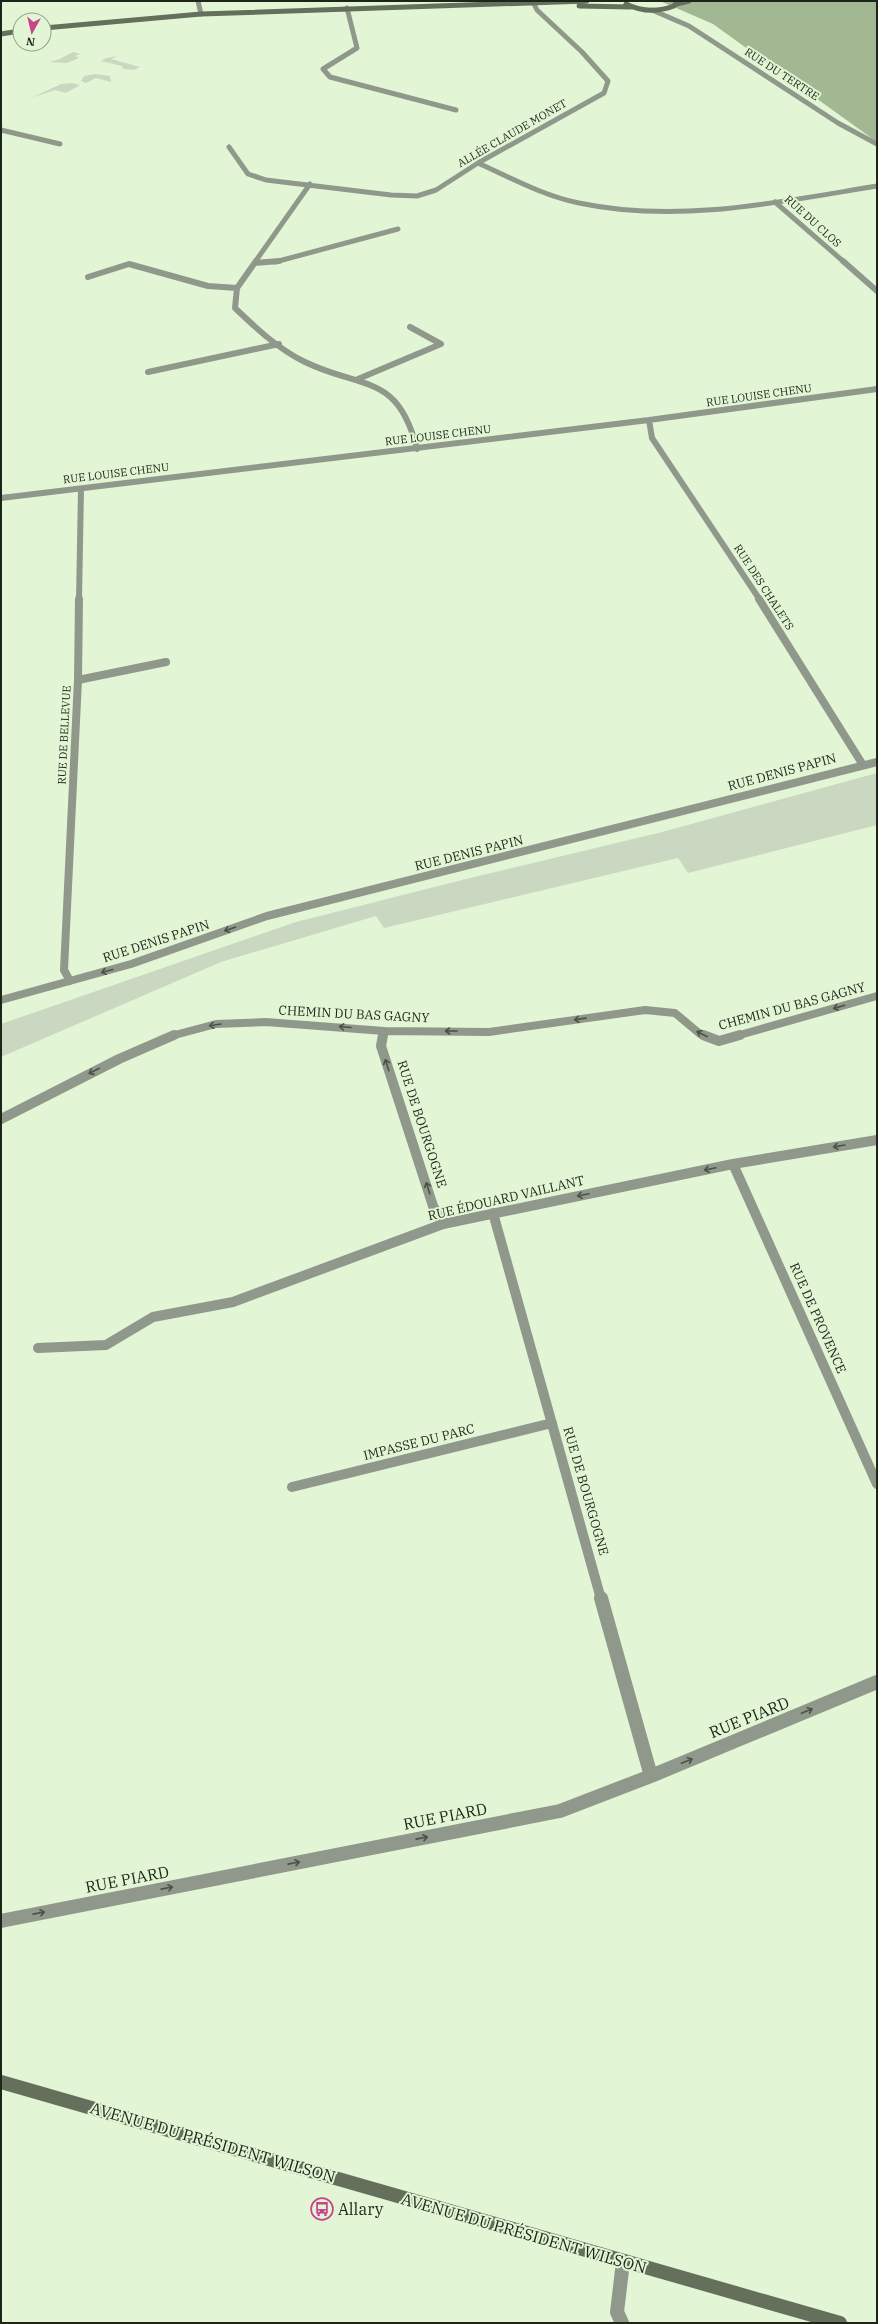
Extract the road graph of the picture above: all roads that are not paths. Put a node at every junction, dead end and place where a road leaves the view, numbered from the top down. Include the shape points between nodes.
1 (198, 1) edge
2 (587, 1) edge
3 (624, 1) edge
4 (689, 1) edge
5 (677, 2) edge
6 (535, 5) junction
7 (631, 7) junction
8 (671, 7) junction
9 (346, 8) junction
10 (652, 10) junction
11 (201, 14) junction
12 (678, 19) junction
13 (52, 27) edge
14 (12, 32) edge
15 (1, 34) edge
16 (456, 110) dead end
17 (1, 130) edge
18 (60, 144) dead end
19 (877, 144) edge
20 (230, 147) dead end
21 (478, 163) junction
22 (310, 184) junction
23 (877, 186) edge
24 (775, 202) junction
25 (398, 229) dead end
26 (255, 263) junction
27 (88, 277) dead end
28 (237, 288) junction
29 (877, 292) edge
30 (410, 327) dead end
31 (279, 344) junction
32 (148, 372) dead end
33 (358, 379) junction
34 (877, 389) edge
35 (649, 420) junction
36 (417, 449) junction
37 (81, 489) junction
38 (1, 498) edge
39 (166, 662) dead end
40 (78, 680) junction
41 (877, 762) edge
42 (863, 765) junction
43 (70, 981) junction
44 (877, 996) edge
45 (1, 1000) edge
46 (384, 1031) junction
47 (1, 1119) edge
48 (877, 1140) edge
49 (733, 1164) junction
50 (494, 1213) junction
51 (443, 1224) junction
52 (38, 1348) dead end
53 (552, 1423) junction
54 (877, 1484) edge
55 (292, 1487) dead end
56 (877, 1682) edge
57 (651, 1776) junction
58 (1, 1921) edge
59 (1, 2082) edge
60 (623, 2262) junction
61 (622, 2323) edge
62 (840, 2323) edge

1 - 11 street
2 - 6 main road
3 - 7 main road
4 - 5 main road
5 - 8 main road
6 - 7 main road
6 - 9 main road
6 - 21 street, ALLÉE CLAUDE MONET via 608,81 604,93
7 - 10 main road
8 - 10 main road
8 - 12 street, RUE DU TERTRE
9 - 11 main road
9 - 16 street via 357,48 323,69 325,74
10 - 12 street, RUE DU TERTRE
11 - 13 main road
12 - 19 street, RUE DU TERTRE via 838,123
14 - 15 main road
17 - 18 street
20 - 22 street, ALLÉE CLAUDE MONET via 248,174 266,180
21 - 22 street, ALLÉE CLAUDE MONET via 436,190 417,196
21 - 24 street via 526,186 578,203 625,211 682,212
22 - 26 street
23 - 24 street, RUE DU CLOS
24 - 29 street, RUE DU CLOS
25 - 26 street via 273,262
26 - 28 street
27 - 28 street via 129,264 208,286
28 - 31 street via 235,308 258,330
30 - 33 street via 441,344
31 - 32 street
31 - 33 street via 306,362
33 - 36 street via 376,386 405,410 414,430
34 - 35 street, RUE LOUISE CHENU
35 - 36 street, RUE LOUISE CHENU
35 - 42 street, RUE DES CHALETS via 652,438 770,615
36 - 37 street, RUE LOUISE CHENU
37 - 38 street, RUE LOUISE CHENU
37 - 40 street, RUE DE BELLEVUE
39 - 40 street
40 - 43 street, RUE DE BELLEVUE via 64,970
41 - 42 street, RUE DENIS PAPIN
42 -> 43 street, RUE DENIS PAPIN via 461,869 267,916 131,964
43 - 45 street, RUE DENIS PAPIN
44 -> 46 street, CHEMIN DU BAS GAGNY via 719,1041 700,1034 675,1013 644,1010 489,1032
46 -> 47 street, CHEMIN DU BAS GAGNY via 266,1022 216,1024 171,1036
51 -> 46 street, RUE DE BOURGOGNE via 433,1206 381,1046
48 -> 49 street, RUE ÉDOUARD VAILLANT
49 -> 50 street, RUE ÉDOUARD VAILLANT
49 - 54 street, RUE DE PROVENCE
50 - 51 street, RUE ÉDOUARD VAILLANT
50 - 53 street, RUE DE BOURGOGNE
51 - 52 street, RUE ÉDOUARD VAILLANT via 233,1302 153,1318 106,1345
53 - 55 street, IMPASSE DU PARC
53 - 57 street, RUE DE BOURGOGNE
57 -> 56 street, RUE PIARD
58 -> 57 street, RUE PIARD via 560,1811
59 - 60 main road, AVENUE DU PRÉSIDENT WILSON
60 - 61 street via 617,2312
60 - 62 main road, AVENUE DU PRÉSIDENT WILSON

